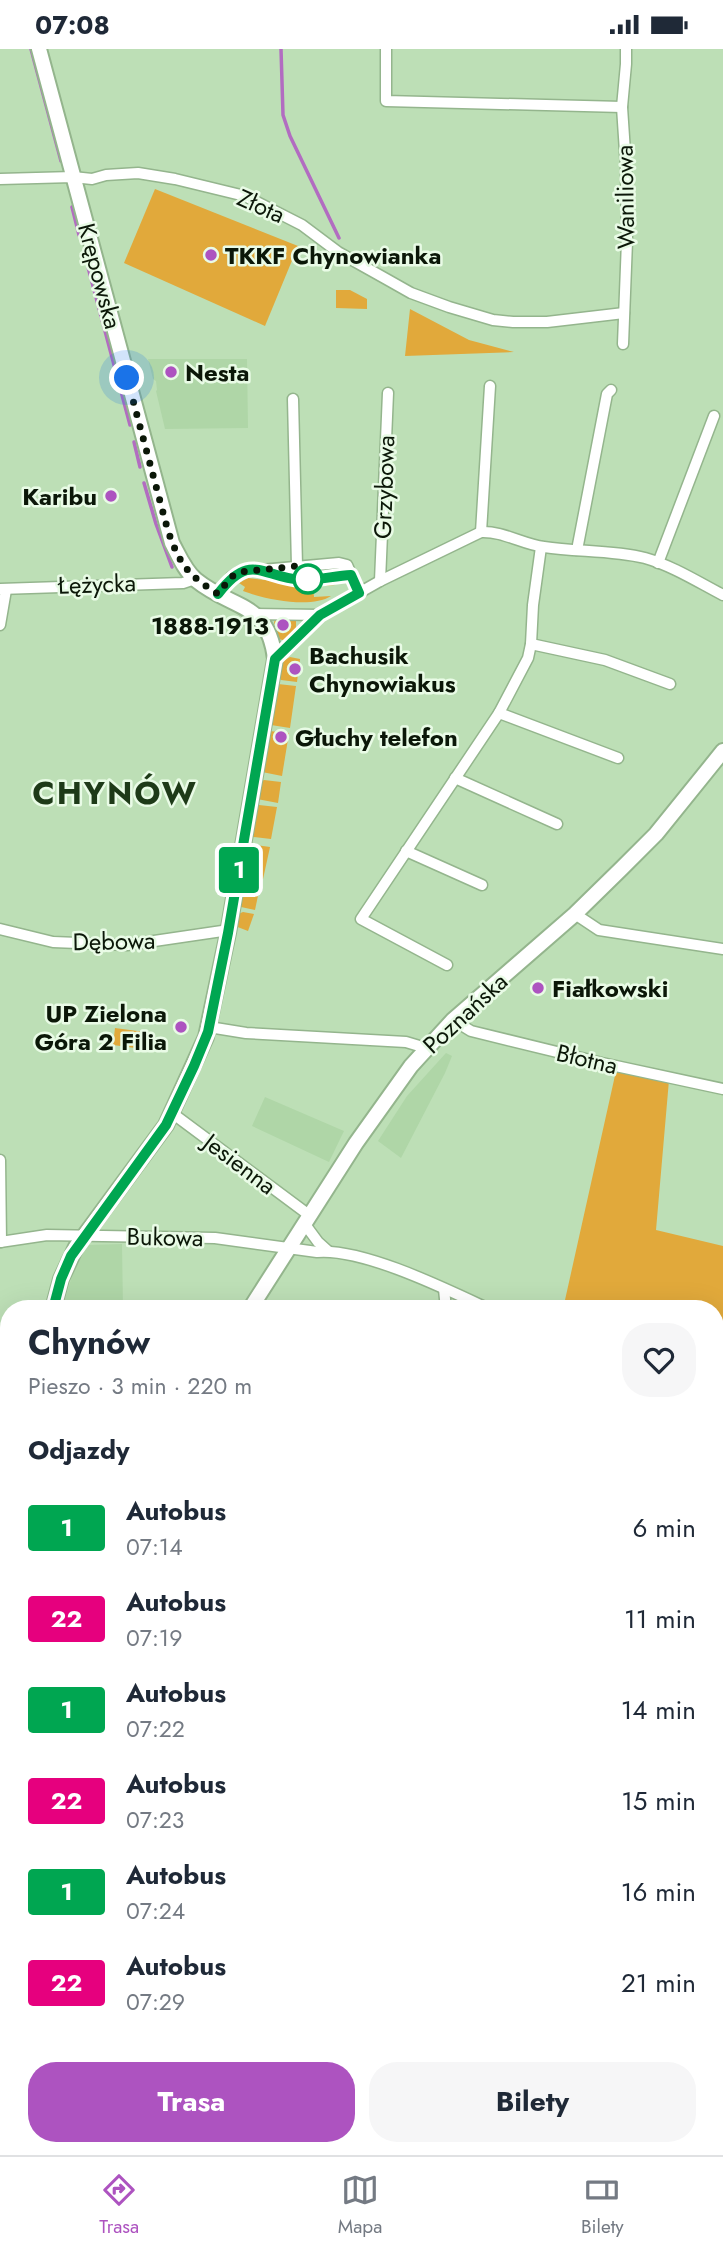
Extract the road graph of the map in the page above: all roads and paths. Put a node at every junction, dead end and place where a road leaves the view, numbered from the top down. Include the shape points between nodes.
1 (39, 49) edge
2 (386, 49) edge
3 (626, 49) edge
4 (622, 107) junction
5 (73, 177) junction
6 (0, 180) edge
7 (624, 313) junction
8 (623, 344) dead end
9 (490, 386) dead end
10 (611, 390) dead end
11 (388, 393) dead end
12 (293, 399) dead end
13 (714, 416) dead end
14 (481, 532) junction
15 (541, 547) junction
16 (577, 550) junction
17 (658, 562) junction
18 (298, 566) junction
19 (195, 579) junction
20 (380, 581) junction
21 (3, 589) edge
22 (359, 593) junction
23 (218, 594) junction
24 (723, 595) edge
25 (254, 614) junction
26 (320, 615) junction
27 (0, 625) edge
28 (531, 644) junction
29 (275, 659) junction
30 (670, 684) dead end
31 (499, 713) junction
32 (723, 751) edge
33 (618, 758) dead end
34 (455, 778) junction
35 (558, 824) dead end
36 (406, 851) junction
37 (482, 885) dead end
38 (575, 914) junction
39 (0, 929) edge
40 (229, 930) junction
41 (723, 949) edge
42 (447, 965) dead end
43 (453, 1020) junction
44 (209, 1027) junction
45 (426, 1048) junction
46 (723, 1089) edge
47 (172, 1113) junction
48 (0, 1160) edge
49 (307, 1219) junction
50 (84, 1235) junction
51 (1, 1242) edge
52 (289, 1248) junction
53 (328, 1251) junction
54 (444, 1289) junction
55 (56, 1300) edge
56 (256, 1300) edge
57 (445, 1300) edge
58 (469, 1300) edge

1 - 5 street, Krępowska
2 - 4 street via 386,101
3 - 4 street, Waniliowa
4 - 7 street, Waniliowa
5 - 6 street, Złota
5 - 7 street, Złota via 142,173 245,196 411,292 493,320 547,322
5 - 19 street, Krępowska via 168,531
7 - 8 street, Waniliowa
9 - 14 street
10 - 16 street
11 - 20 street, Grzybowa
12 - 18 street
13 - 17 street
14 - 15 street
14 - 20 street, Grzybowa
15 - 16 street
15 - 28 street
16 - 17 street
17 - 24 street
18 - 22 street, Grzybowa via 347,565
18 - 23 street, Grzybowa via 239,572
19 - 21 street, Łężycka
19 - 23 street
20 - 22 street, Grzybowa
21 - 27 street
22 - 26 street, Grzybowa
23 - 25 street
25 - 26 street
25 - 29 street via 270,633
26 - 29 street, Grzybowa
28 - 30 street via 604,660
28 - 31 street
29 - 40 street
31 - 33 street
31 - 34 street
32 - 38 street, Poznańska via 656,834
34 - 35 street
34 - 36 street
36 - 37 street
36 - 42 street via 361,919
38 - 41 street via 599,930
38 - 43 street, Poznańska
39 - 40 street, Dębowa via 53,942 96,945
40 - 44 street
43 - 45 street, Poznańska
43 - 46 street, Błotna via 471,1031
44 - 45 street via 406,1042
44 - 47 street
45 - 49 street, Poznańska via 381,1105
47 - 49 street, Jesienna
47 - 50 street
48 - 51 street
49 - 52 street, Poznańska
49 - 53 street, Jesienna
50 - 51 street, Bukowa
50 - 52 street, Bukowa via 215,1238
50 - 55 street via 68,1261
52 - 53 street, Bukowa
52 - 56 street, Poznańska
53 - 54 street, Bukowa via 394,1268
54 - 57 street
54 - 58 street, Bukowa

